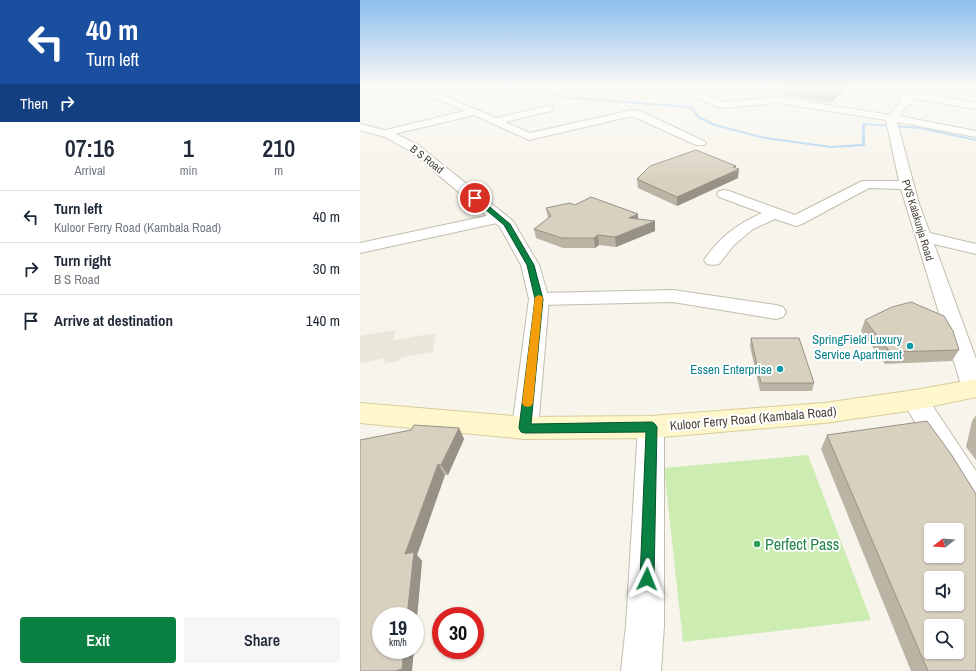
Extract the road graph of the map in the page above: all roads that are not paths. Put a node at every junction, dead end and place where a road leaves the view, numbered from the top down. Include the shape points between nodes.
1 (452, 117) edge
2 (487, 117) edge
3 (512, 117) edge
4 (614, 117) edge
5 (645, 117) edge
6 (861, 117) edge
7 (895, 117) edge
8 (496, 121) junction
9 (892, 124) junction
10 (360, 127) edge
11 (386, 133) junction
12 (976, 134) edge
13 (700, 143) dead end
14 (906, 185) junction
15 (724, 194) dead end
16 (775, 213) junction
17 (500, 218) junction
18 (923, 237) junction
19 (360, 248) edge
20 (976, 249) edge
21 (713, 260) dead end
22 (539, 299) junction
23 (776, 312) dead end
24 (975, 388) edge
25 (915, 400) junction
26 (360, 413) edge
27 (652, 427) junction
28 (525, 428) junction
29 (976, 497) edge
30 (640, 671) edge

1 - 11 street
2 - 8 street
3 - 8 street
4 - 8 street via 529,138
5 - 13 street
6 - 9 street
7 - 9 street
9 - 12 street
9 - 14 street, PVS Kalakunja Road
10 - 11 street, B S Road
11 - 17 street, B S Road via 414,148
14 - 16 street via 866,184 796,221
14 - 18 street, PVS Kalakunja Road
15 - 16 street
16 - 21 street via 746,226 728,241
17 - 19 street
17 - 22 street, B S Road via 507,224 530,265
18 - 20 street
18 - 24 street, PVS Kalakunja Road
22 - 23 street via 673,296
22 - 28 street, B S Road
24 - 25 main road, Kuloor Ferry Road (Kambala Road)
25 - 27 main road, Kuloor Ferry Road (Kambala Road) via 824,413
25 - 29 street
26 - 28 main road, Kuloor Ferry Road (Kambala Road)
27 - 28 main road, Kuloor Ferry Road (Kambala Road)
27 - 30 street via 645,625

